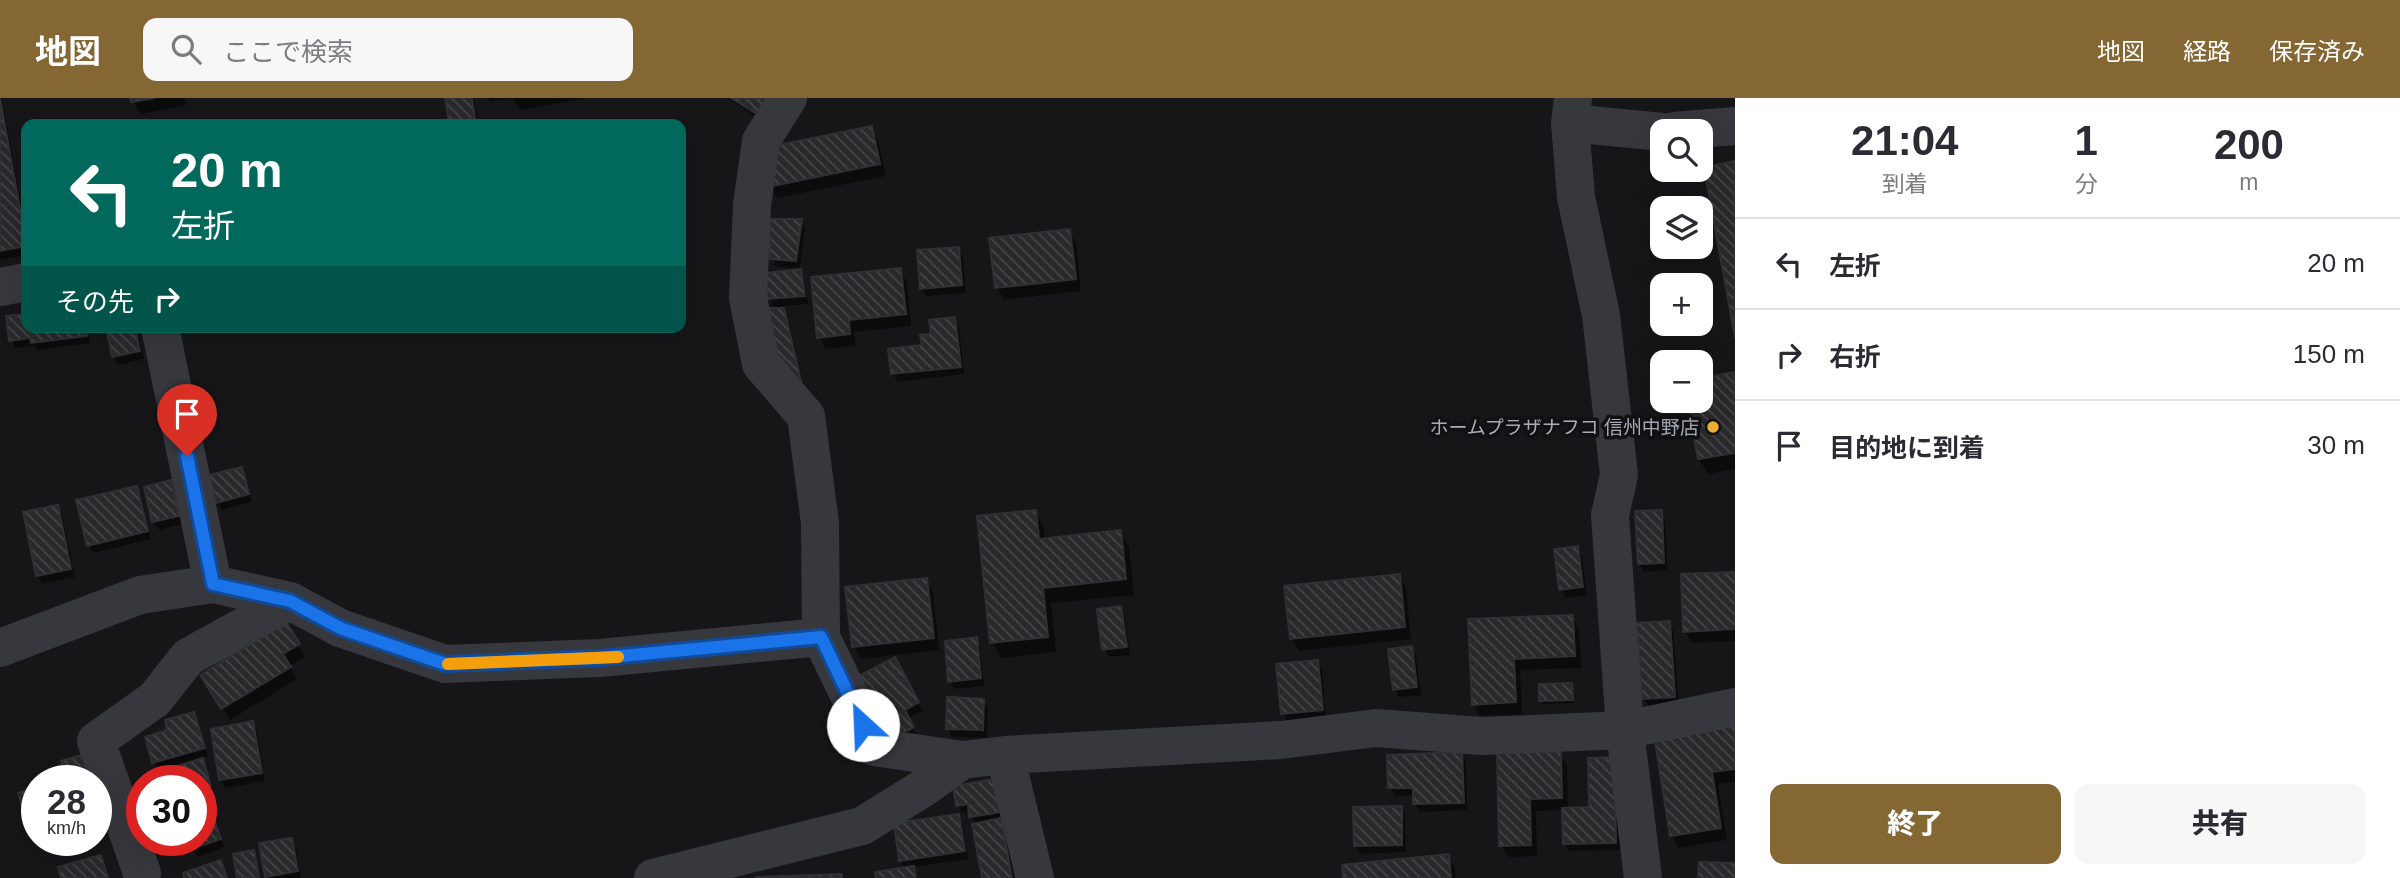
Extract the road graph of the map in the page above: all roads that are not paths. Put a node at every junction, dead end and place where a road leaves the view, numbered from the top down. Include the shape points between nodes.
1 (788, 98) edge
2 (1571, 111) edge
3 (1735, 126) edge
4 (1713, 128) edge
5 (1650, 129) edge
6 (21, 283) edge
7 (0, 287) edge
8 (161, 333) edge
9 (213, 584) junction
10 (290, 601) junction
11 (821, 637) junction
12 (0, 648) edge
13 (1735, 707) edge
14 (1625, 730) junction
15 (1005, 755) junction
16 (962, 760) junction
17 (142, 873) dead end
18 (653, 878) edge
19 (1035, 878) edge
20 (1643, 878) edge

1 - 11 street via 761,141 751,205 748,298 761,364 806,416 820,523
2 - 5 street
2 - 14 street via 1576,197 1601,315 1619,475 1610,515
3 - 4 street
6 - 7 street
8 - 9 street
9 - 10 street
9 - 12 street via 140,595
10 - 11 street via 340,628 445,664 600,658
10 - 17 street via 188,657 155,699 96,741
11 - 16 street via 874,747
13 - 14 street
14 - 15 street via 1482,736 1376,728 1281,740
14 - 20 street
15 - 16 street
15 - 19 street
16 - 18 street via 862,826

